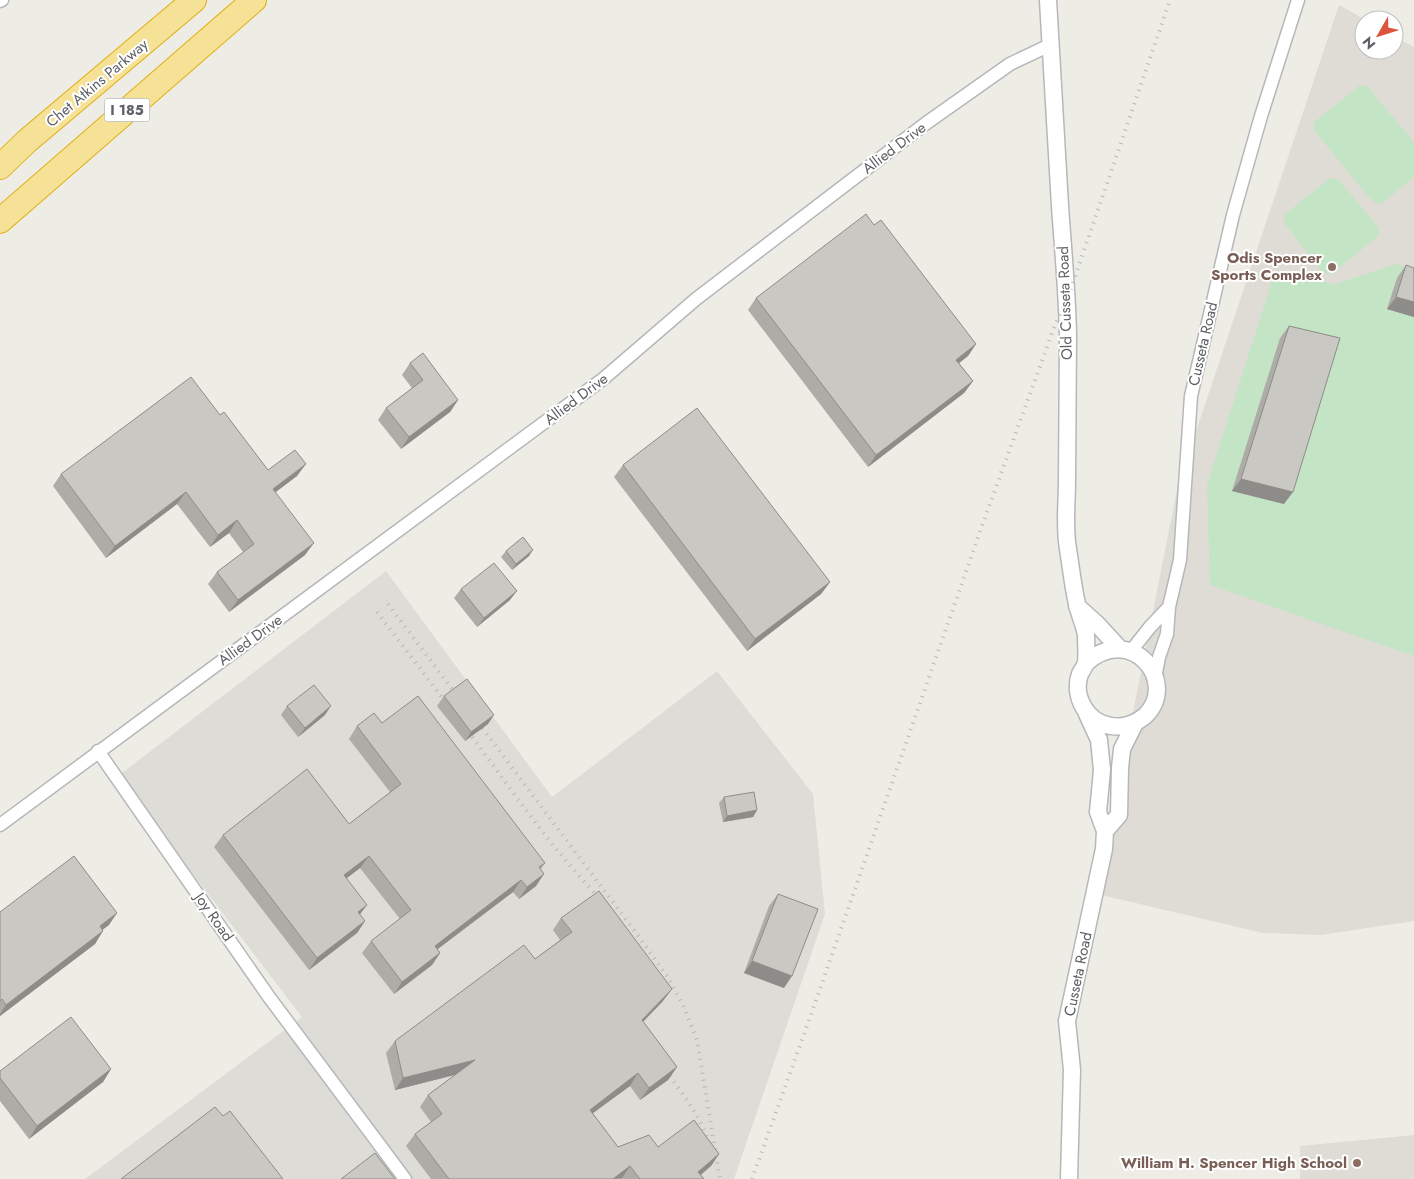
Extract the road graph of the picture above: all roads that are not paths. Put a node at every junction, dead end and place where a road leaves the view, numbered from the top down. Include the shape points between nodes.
1 (194, 0) edge
2 (254, 0) edge
3 (1048, 0) edge
4 (1298, 0) edge
5 (1050, 45) junction
6 (0, 167) edge
7 (0, 221) edge
8 (1077, 606) junction
9 (1169, 607) junction
10 (1125, 650) junction
11 (1086, 663) junction
12 (1155, 678) junction
13 (1086, 712) junction
14 (1135, 723) junction
15 (98, 752) junction
16 (0, 825) edge
17 (1105, 831) junction
18 (405, 1179) edge
19 (1069, 1179) edge

1 - 6 highway, Chet Atkins Parkway / I 185
2 - 7 highway, I 185
3 - 5 street, Old Cusseta Road
4 - 9 street, Cusseta Road via 1233,215 1190,396 1180,560
5 - 8 street, Old Cusseta Road via 1068,333 1067,542
5 - 15 street, Allied Drive via 1010,64 925,124 696,299 603,379
8 - 10 street
8 - 11 street, Old Cusseta Road via 1086,633
9 - 10 street, Cusseta Road
9 - 12 street, Cusseta Road via 1167,634
10 - 11 street via 1107,650
10 - 12 street via 1142,658
11 - 13 street, Cusseta Road via 1078,686
12 - 14 street, Cusseta Road via 1153,704
13 - 14 street via 1108,726 1122,727
13 - 17 street, Cusseta Road via 1099,740 1102,770 1098,812
14 - 17 street, Cusseta Road via 1122,749 1119,815
15 - 16 street
15 - 18 street, Joy Road via 269,997
17 - 19 street, Cusseta Road via 1104,849 1067,1020 1072,1070

